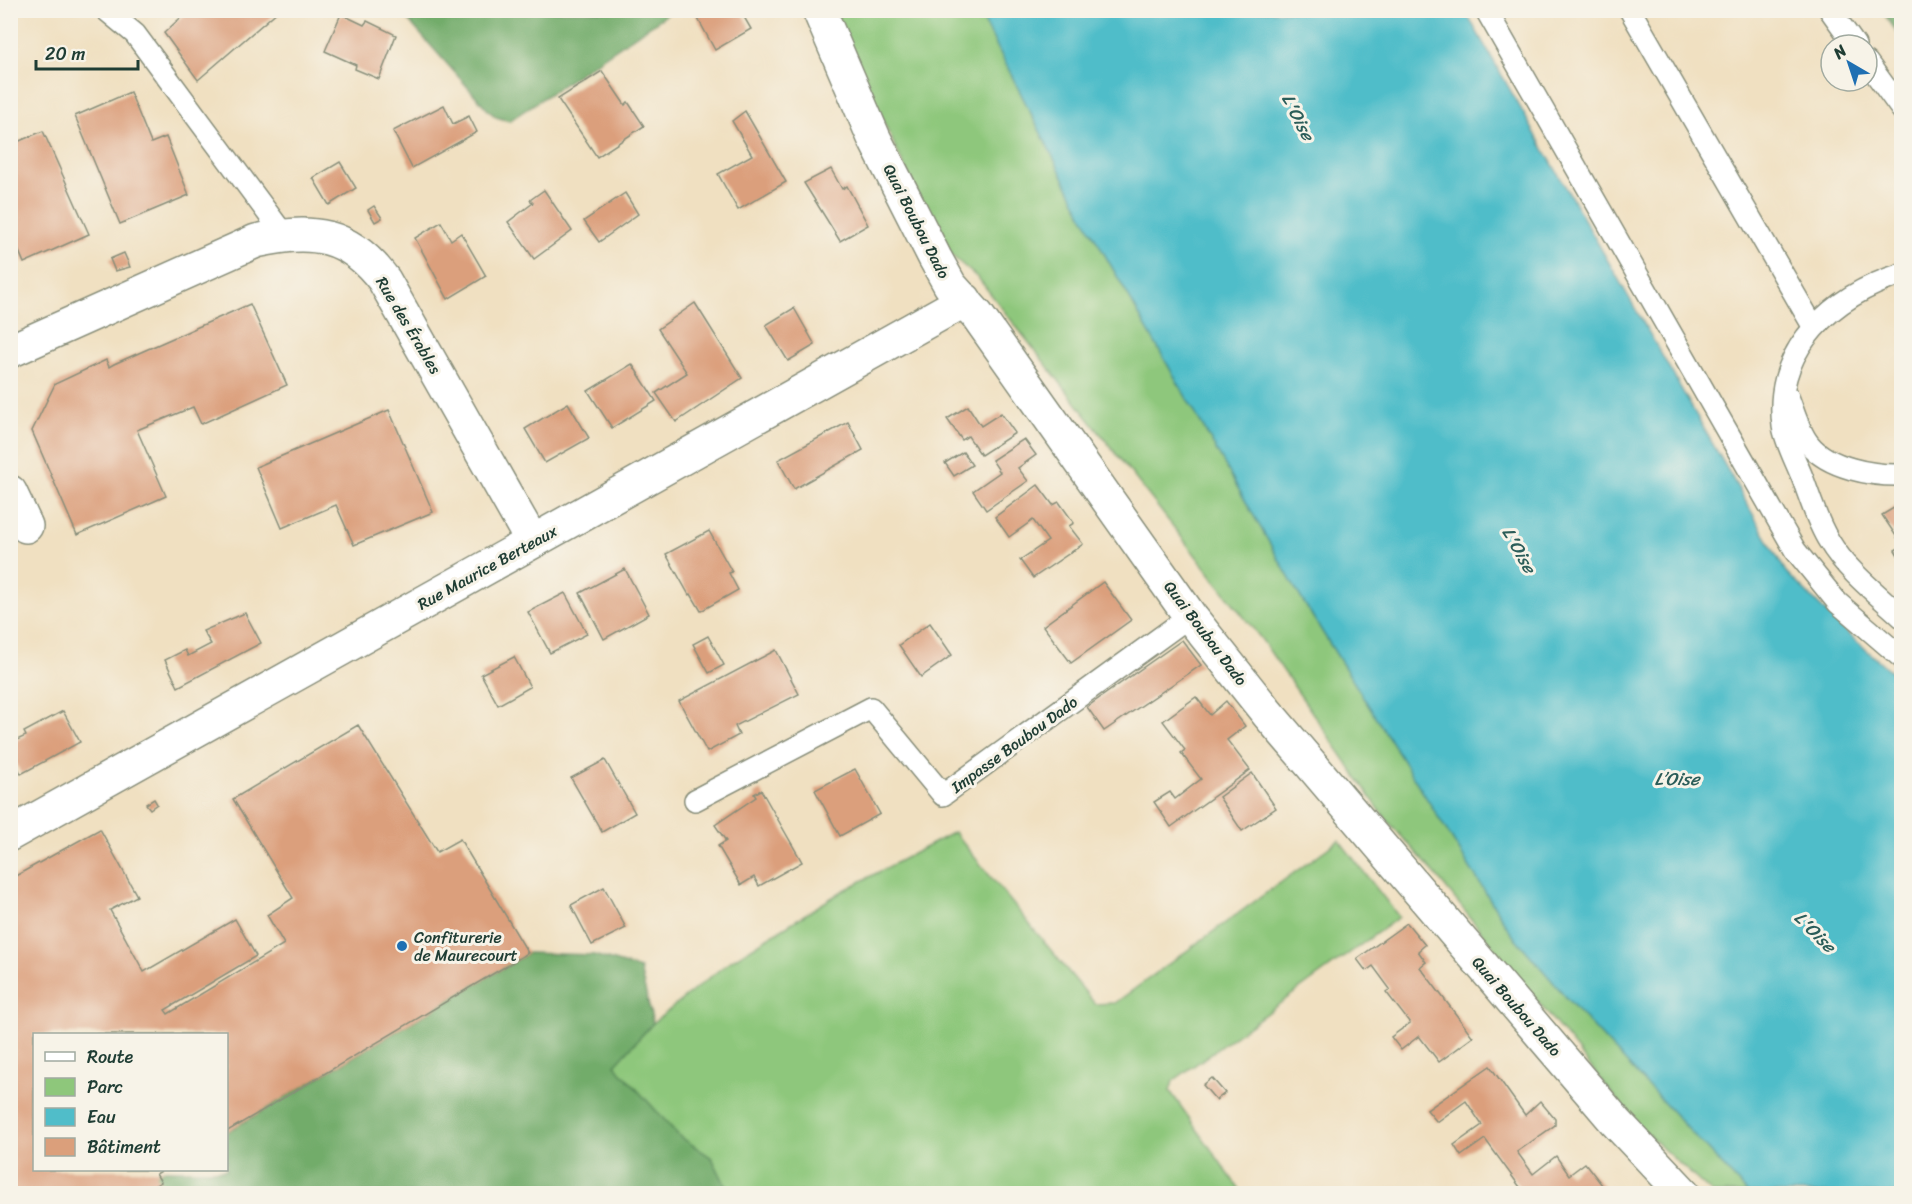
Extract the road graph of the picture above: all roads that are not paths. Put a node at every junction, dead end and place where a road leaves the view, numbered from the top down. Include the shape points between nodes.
1 (106, 10) edge
2 (819, 10) edge
3 (1486, 10) edge
4 (1630, 10) edge
5 (1830, 10) edge
6 (1846, 33) edge
7 (1879, 78) edge
8 (1902, 110) edge
9 (284, 234) junction
10 (1902, 274) edge
11 (965, 300) junction
12 (1813, 326) junction
13 (10, 351) edge
14 (1785, 388) junction
15 (1902, 475) edge
16 (10, 492) edge
17 (26, 526) dead end
18 (532, 542) junction
19 (1191, 616) junction
20 (1902, 617) edge
21 (1902, 658) edge
22 (695, 800) dead end
23 (10, 834) edge
24 (1680, 1193) edge

1 - 9 lane via 142,43
2 - 11 street, Quai Boubou Dado via 874,138 950,285
3 - 21 lane via 1795,550 1838,603
4 - 12 lane
5 - 6 lane
7 - 8 lane
9 - 13 street, Rue des Érables via 256,241
9 - 18 street, Rue des Érables via 336,240 363,255 375,268
10 - 12 lane via 1882,280 1843,302
11 - 18 street, Rue Maurice Berteaux
11 - 19 street, Quai Boubou Dado
12 - 14 lane via 1792,357
14 - 15 lane via 1808,443 1820,456 1845,466
14 - 20 lane via 1783,427 1829,541
16 - 17 street
18 - 23 street, Rue Maurice Berteaux
19 - 22 lane, Impasse Boubou Dado via 943,795 871,708
19 - 24 street, Quai Boubou Dado via 1298,750

